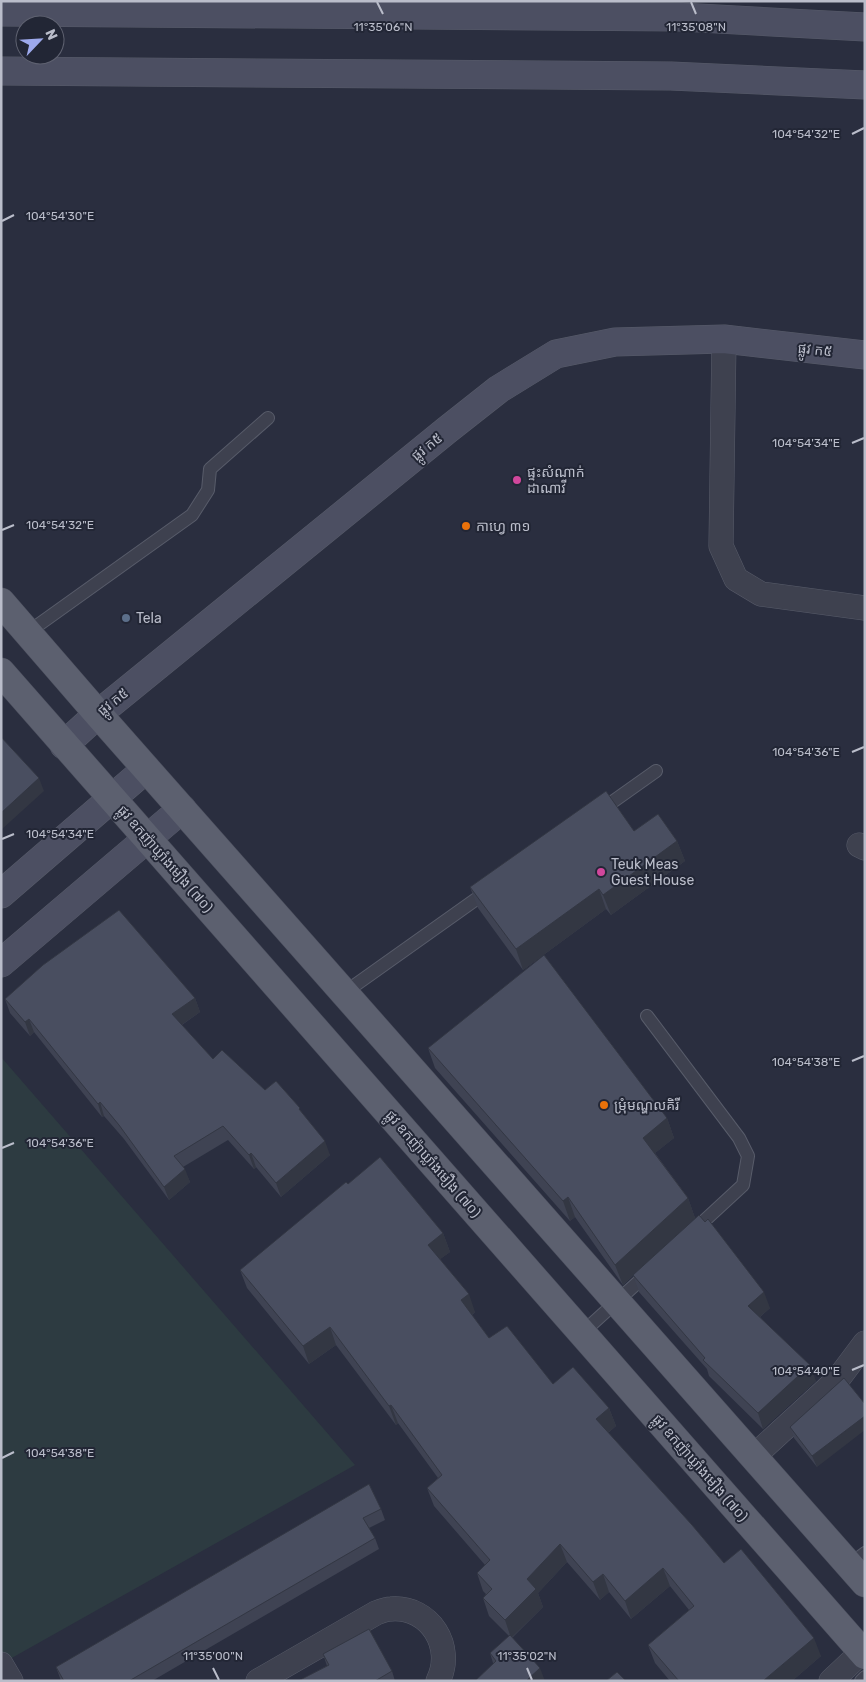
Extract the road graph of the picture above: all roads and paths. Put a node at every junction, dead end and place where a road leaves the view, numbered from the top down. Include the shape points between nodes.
1 (1, 12) edge
2 (865, 27) edge
3 (1, 70) edge
4 (865, 85) edge
5 (724, 339) junction
6 (865, 355) edge
7 (268, 418) dead end
8 (1, 602) edge
9 (865, 608) edge
10 (27, 633) junction
11 (1, 672) edge
12 (98, 714) junction
13 (64, 745) junction
14 (146, 769) junction
15 (656, 771) dead end
16 (112, 799) junction
17 (182, 809) junction
18 (592, 816) edge
19 (147, 839) junction
20 (496, 885) edge
21 (1, 894) edge
22 (1, 963) edge
23 (344, 993) junction
24 (648, 1016) dead end
25 (684, 1239) edge
26 (655, 1266) edge
27 (616, 1302) junction
28 (582, 1333) junction
29 (865, 1343) edge
30 (753, 1457) junction
31 (860, 1567) edge
32 (864, 1658) edge
33 (1, 1664) edge
34 (11, 1681) edge
35 (258, 1681) edge
36 (438, 1681) edge
37 (831, 1681) edge
38 (861, 1681) edge

1 - 2 street via 681,17
3 - 4 street via 671,76
5 - 6 street, ផ្លូវ ក៥
5 - 9 street via 721,546 736,579 761,594
5 - 12 street, ផ្លូវ ក៥ via 615,342 556,354 499,389
7 - 10 lane via 210,469 208,490 192,515
8 - 10 main road
10 - 12 main road
11 - 13 main road, ផ្លូវ ឧកញ៉ាឃ្លាំងមឿង (៧០)
12 - 13 street, ផ្លូវ ក៥
12 - 14 main road
13 - 16 main road, ផ្លូវ ឧកញ៉ាឃ្លាំងមឿង (៧០)
14 - 16 street
14 - 17 main road
15 - 18 lane
16 - 19 main road, ផ្លូវ ឧកញ៉ាឃ្លាំងមឿង (៧០)
16 - 21 street
17 - 19 street
17 - 23 main road
19 - 22 street
19 - 28 main road, ផ្លូវ ឧកញ៉ាឃ្លាំងមឿង (៧០)
20 - 23 lane
23 - 27 main road
24 - 25 lane via 739,1138 748,1156 743,1185
26 - 27 lane
27 - 28 lane
27 - 30 main road
28 - 32 main road, ផ្លូវ ឧកញ៉ាឃ្លាំងមឿង (៧០)
29 - 30 street via 838,1379
30 - 31 main road
32 - 37 street
32 - 38 lane
33 - 34 street
35 - 36 street via 376,1613 390,1609 418,1614 438,1634 444,1659

